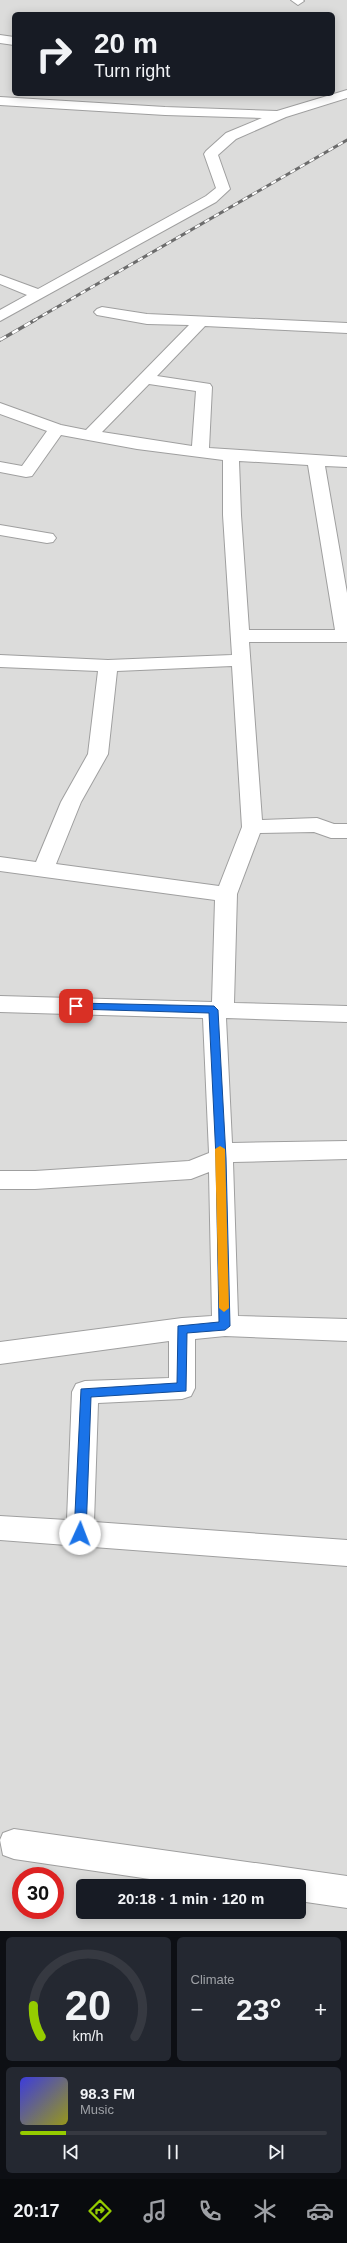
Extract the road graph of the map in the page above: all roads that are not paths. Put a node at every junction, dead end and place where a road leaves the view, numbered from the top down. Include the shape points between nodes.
1 (0, 39) edge
2 (12, 41) edge
3 (347, 94) edge
4 (0, 101) edge
5 (281, 114) junction
6 (0, 279) edge
7 (39, 294) junction
8 (102, 312) dead end
9 (0, 316) edge
10 (202, 321) junction
11 (347, 328) edge
12 (146, 379) junction
13 (0, 408) edge
14 (57, 429) junction
15 (90, 435) junction
16 (200, 452) junction
17 (230, 456) junction
18 (316, 461) junction
19 (347, 462) edge
20 (0, 467) edge
21 (0, 530) edge
22 (47, 538) dead end
23 (240, 636) junction
24 (346, 636) edge
25 (242, 660) junction
26 (0, 661) edge
27 (108, 666) junction
28 (252, 827) junction
29 (347, 831) edge
30 (0, 864) edge
31 (44, 869) junction
32 (226, 894) junction
33 (0, 1004) edge
34 (218, 1010) junction
35 (347, 1014) edge
36 (347, 1150) edge
37 (221, 1158) junction
38 (0, 1180) edge
39 (225, 1326) junction
40 (182, 1329) junction
41 (347, 1330) edge
42 (0, 1353) edge
43 (0, 1528) edge
44 (80, 1534) junction
45 (347, 1553) edge
46 (14, 1844) dead end
47 (347, 1892) edge

1 - 2 street
3 - 5 street
4 - 5 street via 165,111
5 - 7 street via 231,136 211,154 213,168 221,180 223,189 211,199
6 - 7 street
7 - 9 street
8 - 10 street via 147,319
10 - 11 street
10 - 12 street
12 - 15 street
12 - 16 street via 204,387
13 - 14 street
14 - 15 street
14 - 20 street via 26,472
15 - 16 street
16 - 17 street
17 - 18 street
17 - 23 street
18 - 19 street
18 - 24 street
21 - 22 street
23 - 24 street
23 - 25 street
25 - 27 street
25 - 28 street
26 - 27 street
27 - 31 street via 98,754 71,802
28 - 29 street via 318,825 331,831
28 - 32 street
30 - 31 street
31 - 32 street
32 - 34 street
33 - 34 street
34 - 35 street
34 - 37 street
36 - 37 street via 234,1152
37 - 38 street via 191,1170
37 - 39 street
39 - 40 street
39 - 41 street
40 - 42 street
40 - 44 street via 182,1388 85,1392
43 - 44 street
44 - 45 street
46 - 47 street

